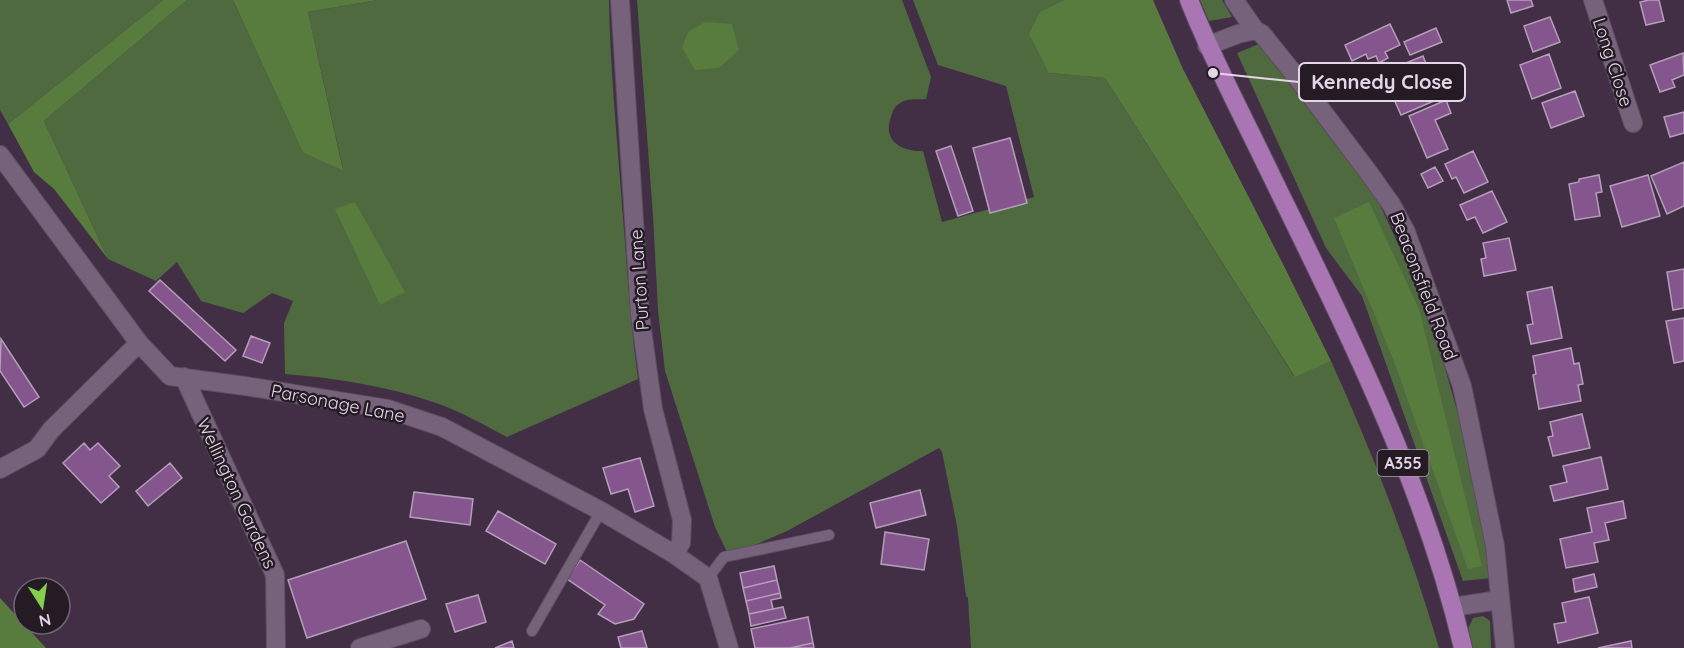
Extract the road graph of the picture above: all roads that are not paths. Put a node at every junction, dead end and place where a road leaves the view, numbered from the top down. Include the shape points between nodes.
1 (620, 0) edge
2 (1189, 0) edge
3 (1234, 0) edge
4 (1593, 0) edge
5 (1255, 30) junction
6 (1207, 46) junction
7 (1634, 123) dead end
8 (0, 155) edge
9 (139, 343) junction
10 (184, 377) junction
11 (0, 469) edge
12 (601, 511) junction
13 (829, 535) dead end
14 (674, 554) junction
15 (708, 578) junction
16 (1499, 600) junction
17 (1453, 607) junction
18 (421, 629) dead end
19 (532, 631) dead end
20 (276, 648) edge
21 (360, 648) edge
22 (729, 648) edge
23 (1463, 648) edge
24 (1504, 648) edge

1 - 14 street, Purton Lane via 640,315 652,409 682,520 681,543
2 - 6 main road, A355
3 - 5 street, Beaconsfield Road
4 - 7 street, Long Close
5 - 6 street
5 - 16 street, Beaconsfield Road via 1295,75 1369,173 1406,232 1462,386 1495,546
6 - 17 main road, A355 via 1385,417 1421,508
8 - 9 street, Parsonage Lane
9 - 10 street, Parsonage Lane via 170,376
9 - 11 street via 51,430 37,449
10 - 12 street, Parsonage Lane via 388,409 442,427
10 - 20 street, Wellington Gardens via 275,575
12 - 14 street, Parsonage Lane
12 - 19 lane
13 - 15 lane via 724,557
14 - 15 street, Parsonage Lane
15 - 22 street
16 - 17 street
16 - 24 street, Beaconsfield Road
17 - 23 main road, A355
18 - 21 street

